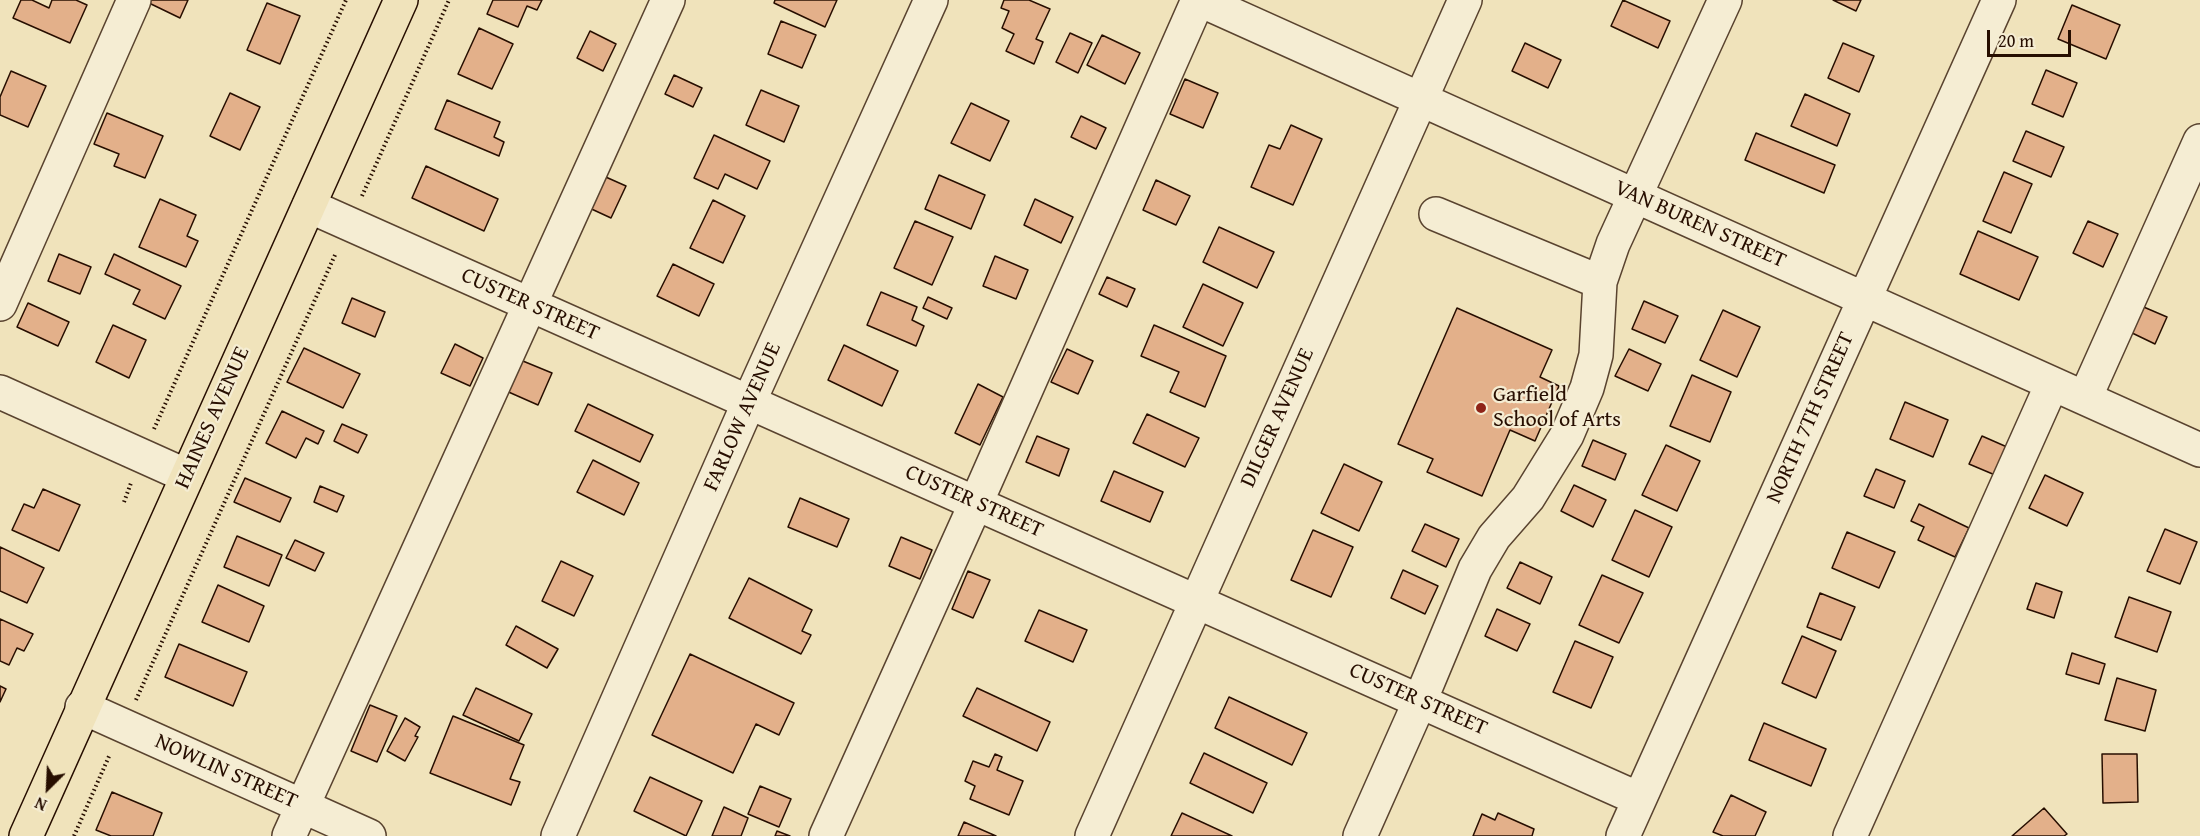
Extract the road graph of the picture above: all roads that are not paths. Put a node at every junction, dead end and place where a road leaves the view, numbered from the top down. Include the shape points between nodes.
1 (134, 0) edge
2 (401, 0) edge
3 (668, 0) edge
4 (931, 0) edge
5 (1199, 0) edge
6 (1465, 0) edge
7 (1725, 0) edge
8 (1999, 0) edge
9 (1420, 99) junction
10 (2200, 141) edge
11 (1634, 195) junction
12 (309, 206) junction
13 (1436, 214) dead end
14 (1600, 282) junction
15 (1865, 299) junction
16 (0, 304) edge
17 (530, 305) junction
18 (2052, 384) junction
19 (0, 392) edge
20 (2085, 398) junction
21 (749, 402) junction
22 (2200, 450) edge
23 (187, 476) junction
24 (976, 503) junction
25 (1196, 601) junction
26 (1420, 701) junction
27 (82, 707) junction
28 (1639, 798) junction
29 (302, 806) junction
30 (26, 836) edge
31 (289, 836) edge
32 (369, 836) edge
33 (558, 836) edge
34 (826, 836) edge
35 (1092, 836) edge
36 (1360, 836) edge
37 (1623, 836) edge
38 (1850, 836) edge

1 - 16 street
2 - 12 main road, HAINES AVENUE
3 - 17 street
4 - 21 street, FARLOW AVENUE
5 - 9 street, VAN BUREN STREET
5 - 24 street
6 - 9 street, DILGER AVENUE
7 - 11 street
8 - 15 street, NORTH 7TH STREET
9 - 11 street, VAN BUREN STREET
9 - 25 street, DILGER AVENUE
10 - 20 street
11 - 14 street
11 - 15 street, VAN BUREN STREET
12 - 17 street, CUSTER STREET
12 - 23 main road, HAINES AVENUE
13 - 14 street
14 - 26 street via 1596,355 1567,435 1528,498 1494,537 1475,569
15 - 18 street, VAN BUREN STREET
15 - 28 street, NORTH 7TH STREET
17 - 21 street, CUSTER STREET
17 - 29 street
18 - 20 street, VAN BUREN STREET
18 - 38 street
19 - 23 street
20 - 22 street, VAN BUREN STREET
21 - 24 street, CUSTER STREET
21 - 33 street, FARLOW AVENUE
23 - 27 main road, HAINES AVENUE
24 - 25 street, CUSTER STREET
24 - 34 street
25 - 26 street, CUSTER STREET
25 - 35 street, DILGER AVENUE
26 - 28 street, CUSTER STREET
26 - 36 street
27 - 29 street, NOWLIN STREET
27 - 30 main road, HAINES AVENUE
28 - 37 street, NORTH 7TH STREET
29 - 31 street
29 - 32 street, NOWLIN STREET

